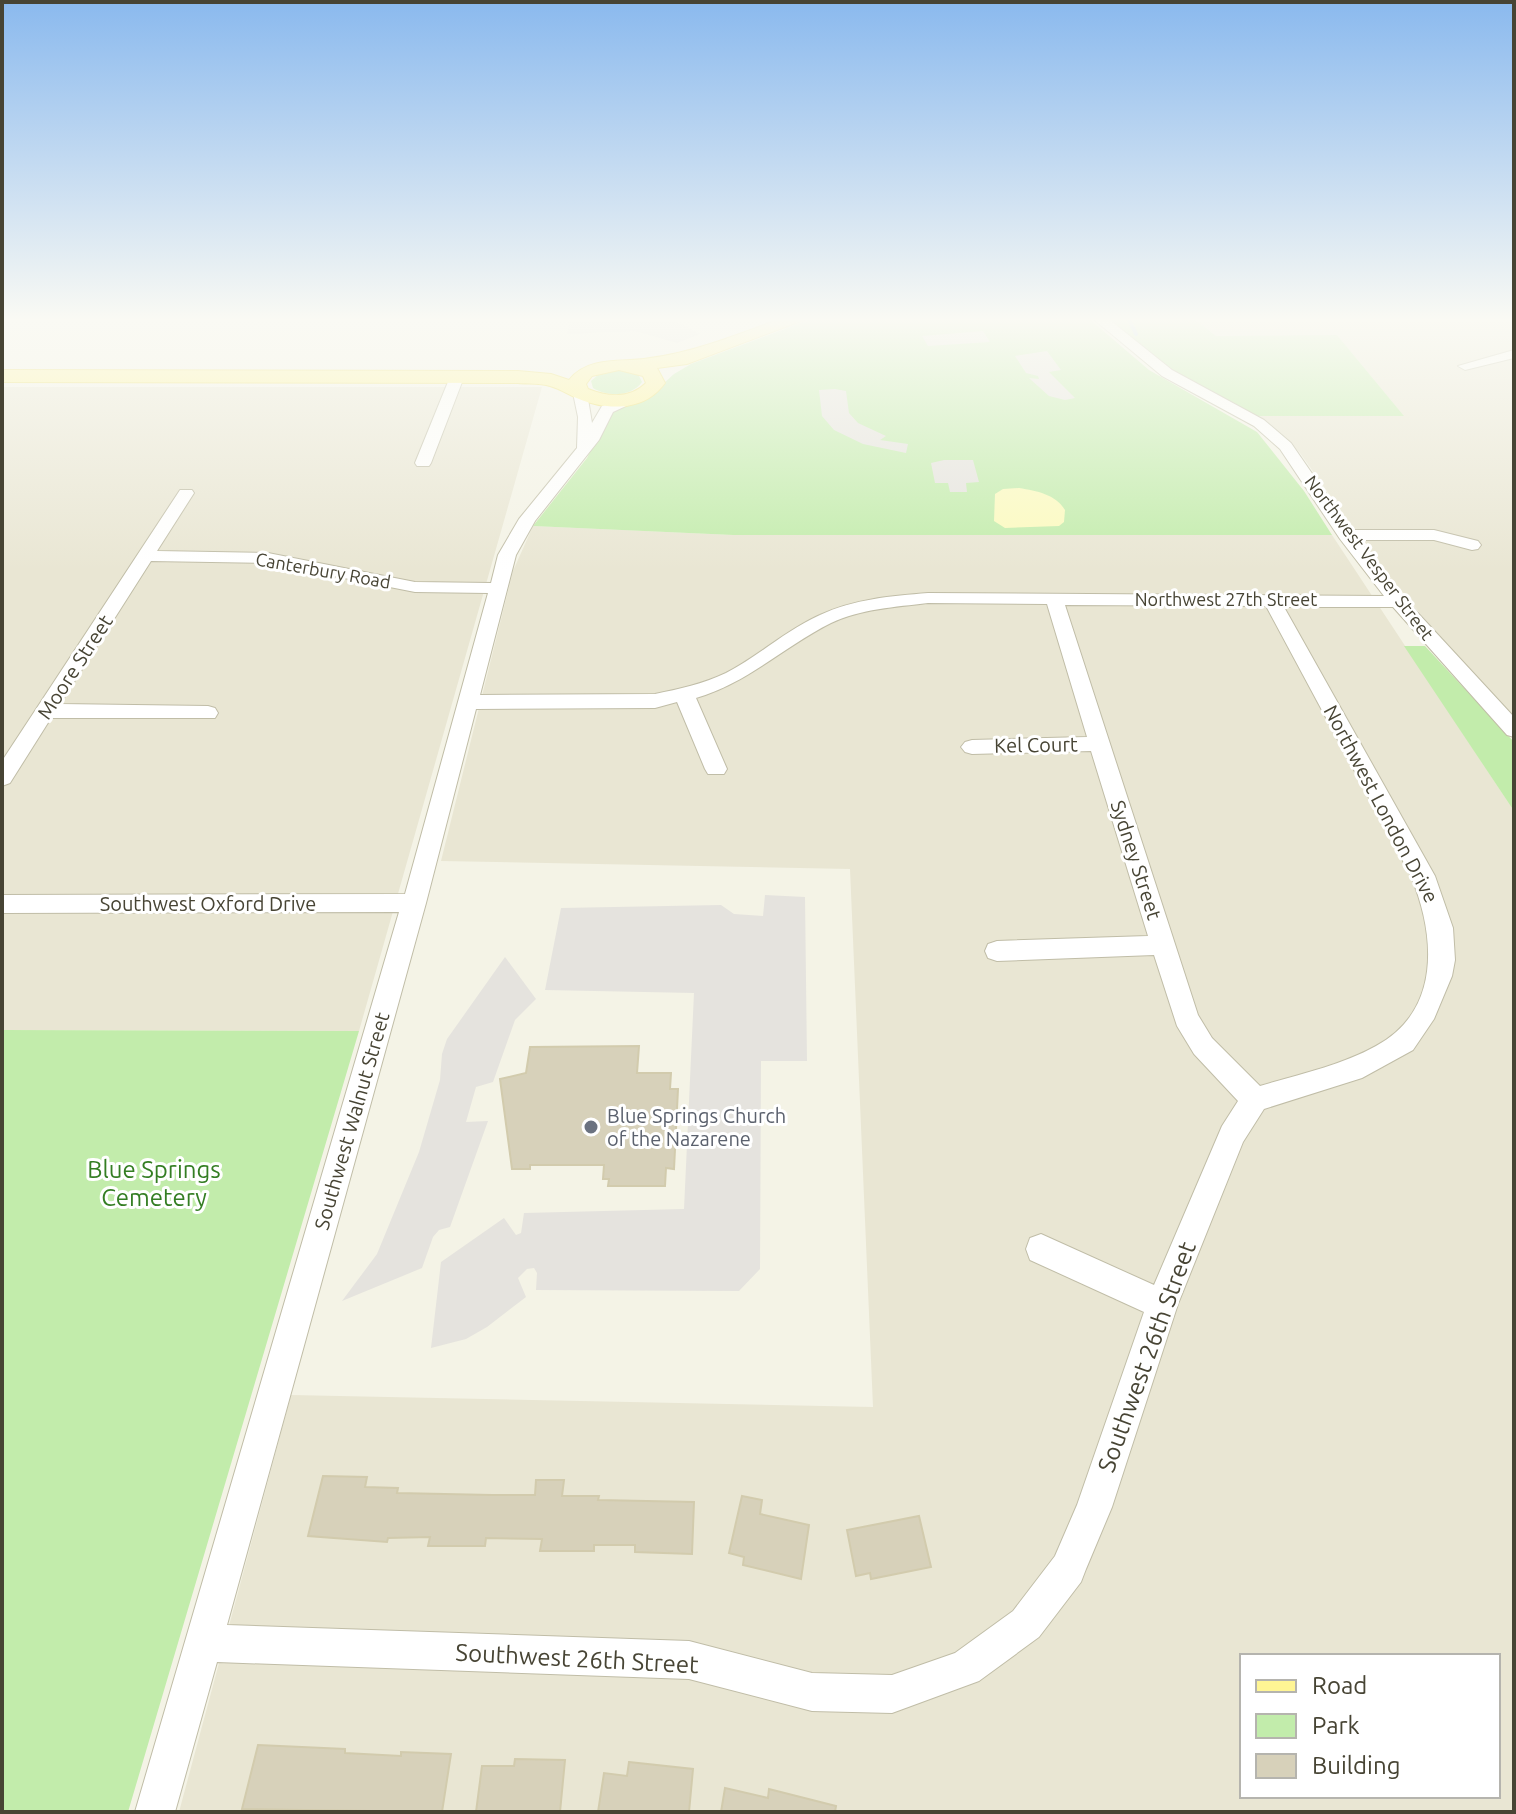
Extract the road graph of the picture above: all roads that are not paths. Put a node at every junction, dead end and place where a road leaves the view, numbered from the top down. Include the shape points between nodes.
1 (447, 402) edge
2 (581, 402) edge
3 (627, 402) edge
4 (1217, 402) edge
5 (583, 448) junction
6 (423, 463) dead end
7 (186, 493) dead end
8 (1346, 535) junction
9 (1472, 545) dead end
10 (148, 556) junction
11 (497, 588) junction
12 (1054, 599) junction
13 (1272, 601) junction
14 (1398, 602) junction
15 (684, 694) junction
16 (467, 702) junction
17 (45, 711) junction
18 (208, 713) dead end
19 (1514, 730) edge
20 (1100, 744) junction
21 (972, 747) dead end
22 (716, 769) dead end
23 (2, 778) edge
24 (414, 903) junction
25 (2, 904) edge
26 (1163, 945) junction
27 (997, 951) dead end
28 (1255, 1100) junction
29 (1041, 1249) dead end
30 (1162, 1304) junction
31 (201, 1643) junction
32 (155, 1812) edge

1 - 6 street
2 - 5 street
3 - 5 street, Southwest Walnut Street via 607,409
4 - 8 street, Northwest Vesper Street via 1286,446
5 - 11 street, Southwest Walnut Street via 515,537
7 - 10 street, Moore Street
8 - 9 street via 1434,535
8 - 14 street, Northwest Vesper Street
10 - 11 street, Canterbury Road via 268,558 415,587
10 - 17 street, Moore Street
11 - 16 street, Southwest Walnut Street
12 - 13 street, Northwest 27th Street
12 - 15 street, Northwest 27th Street via 928,598 838,614 740,674
12 - 20 street, Sydney Street
13 - 14 street, Northwest 27th Street
13 - 28 street, Northwest London Drive via 1423,876 1437,908 1443,944 1441,980 1406,1041 1364,1065
14 - 19 street, Northwest Vesper Street
15 - 16 street, Northwest 27th Street via 655,701
15 - 22 street
16 - 24 street, Southwest Walnut Street
17 - 18 street
17 - 23 street, Moore Street
20 - 21 street, Kel Court
20 - 26 street, Sydney Street
24 - 25 street, Southwest Oxford Drive
24 - 31 street, Southwest Walnut Street
26 - 27 street
26 - 28 street, Sydney Street via 1186,1018 1203,1046
28 - 30 street, Southwest 26th Street via 1232,1135
29 - 30 street
30 - 31 street, Southwest 26th Street via 1068,1569 1026,1624 966,1668 892,1694 812,1692 689,1660
31 - 32 street, Southwest Walnut Street

